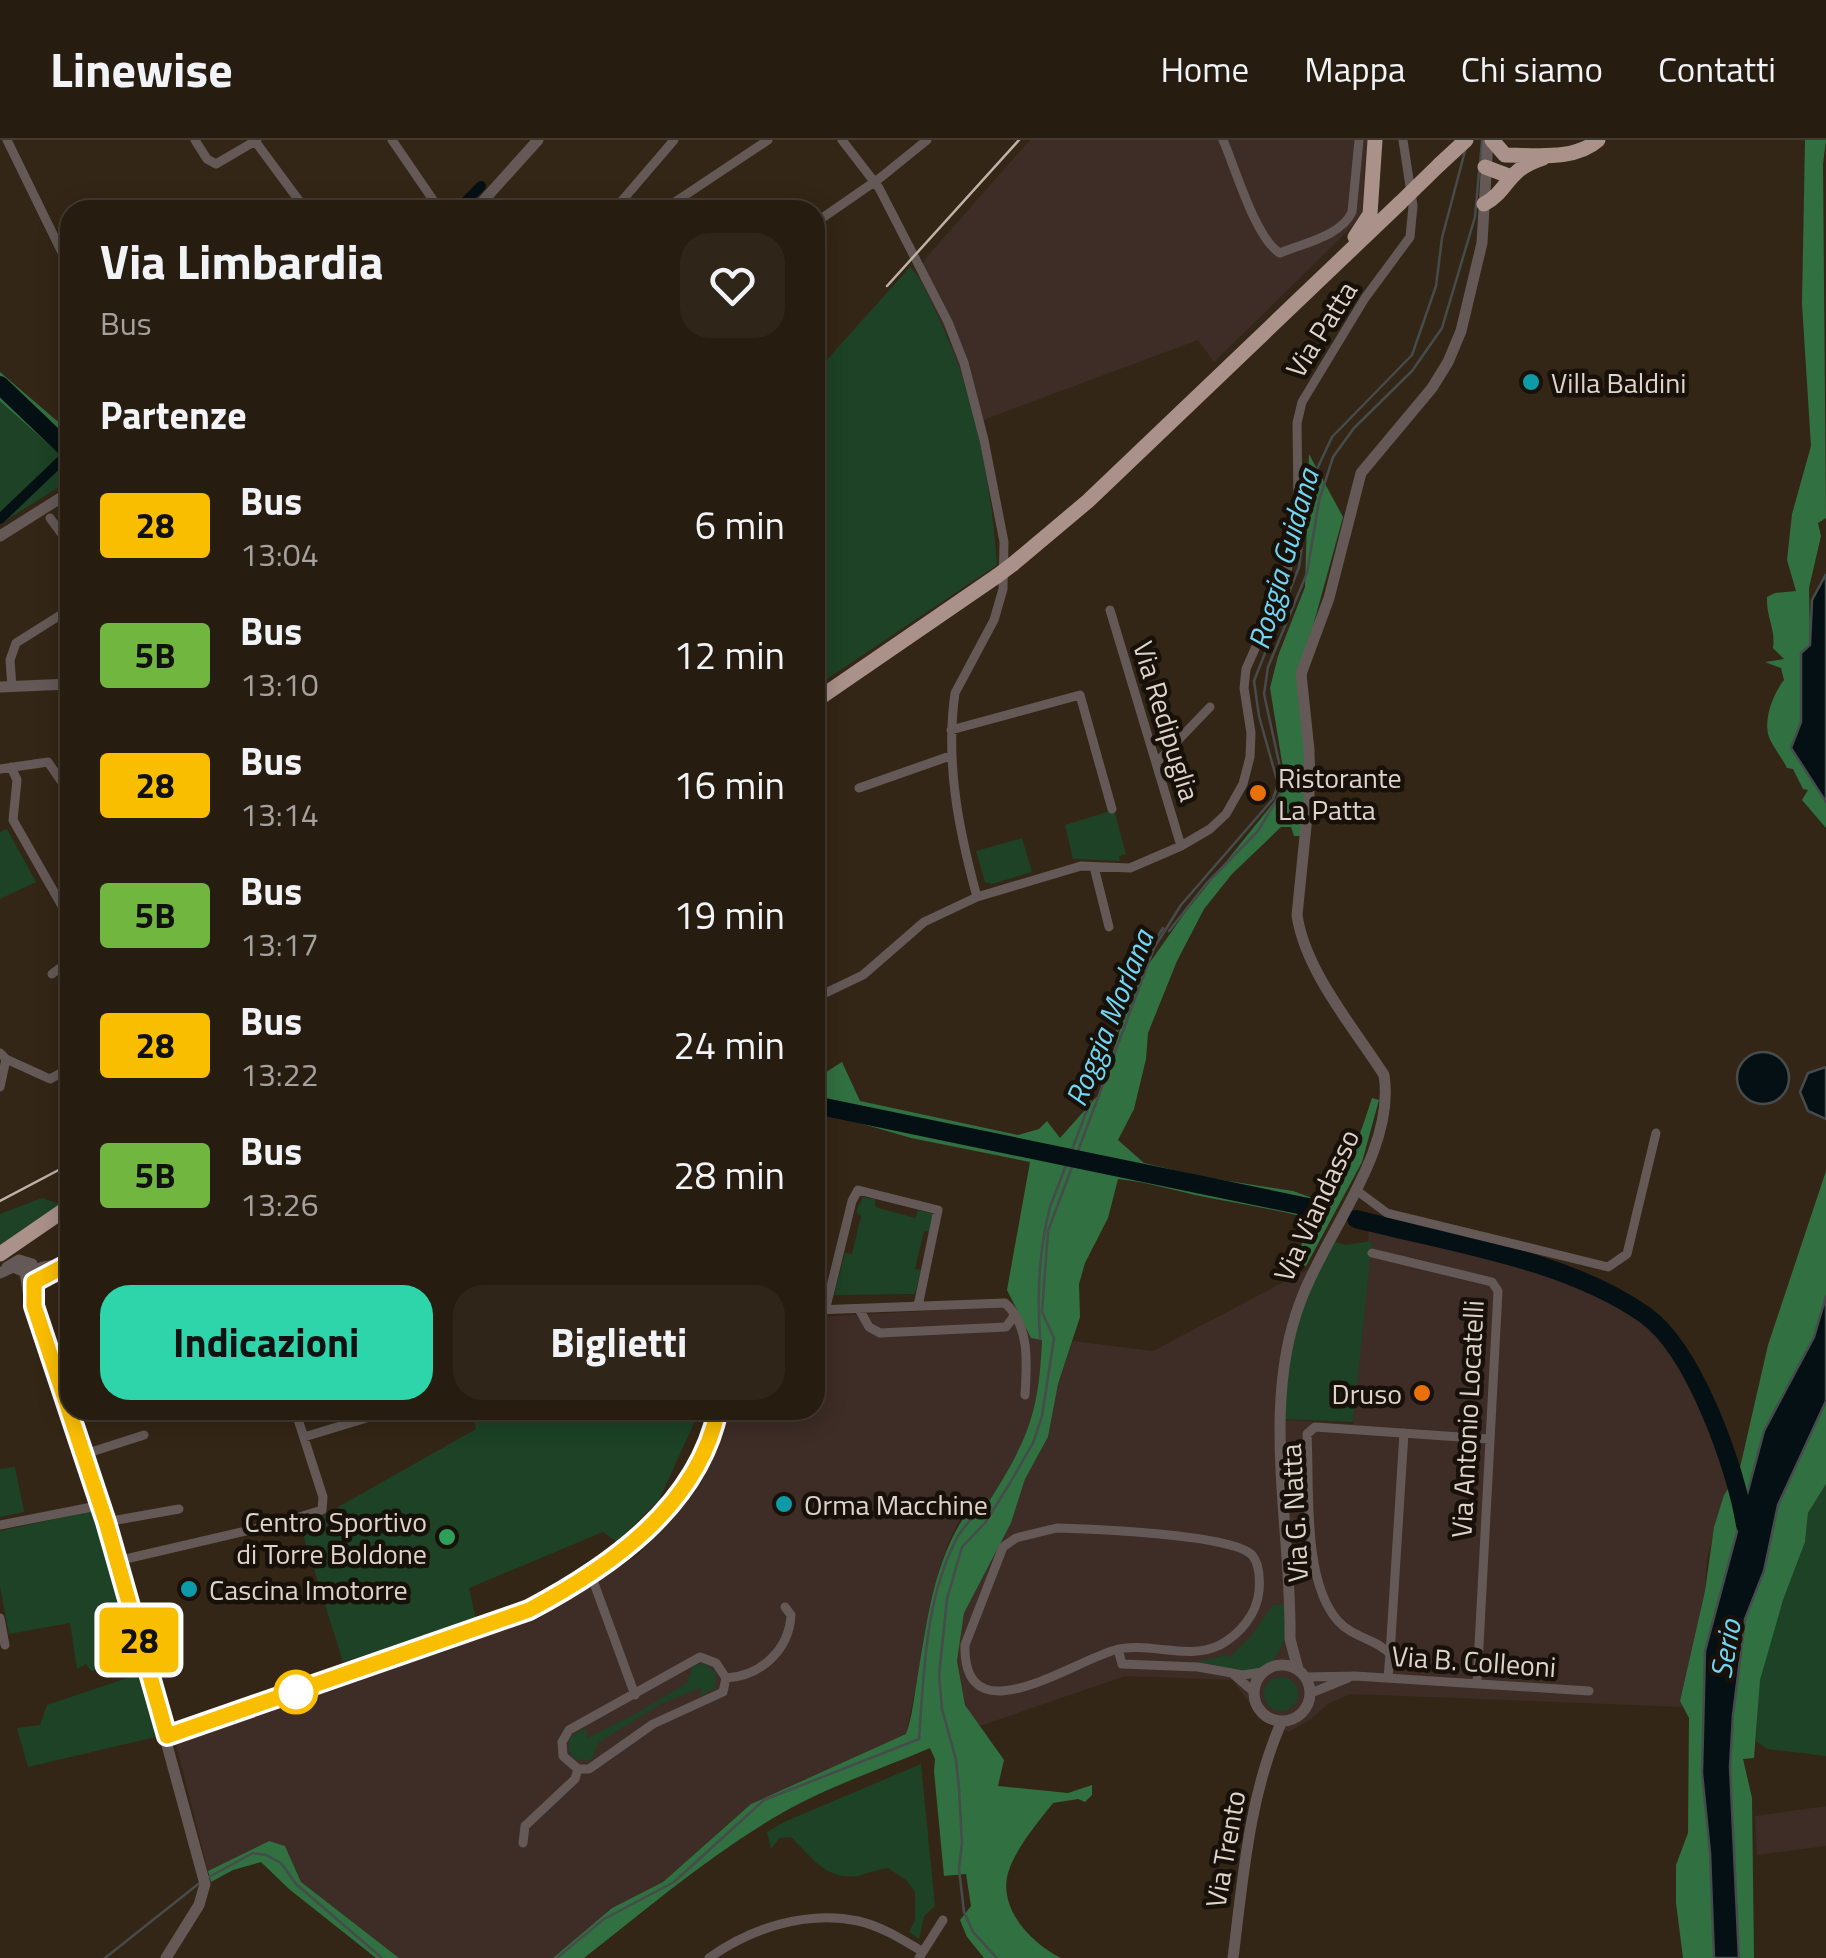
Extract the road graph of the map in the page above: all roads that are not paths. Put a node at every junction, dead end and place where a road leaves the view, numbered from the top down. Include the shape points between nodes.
1 (7, 140) edge
2 (195, 140) edge
3 (256, 140) edge
4 (392, 140) edge
5 (538, 140) edge
6 (674, 140) edge
7 (768, 140) edge
8 (842, 140) edge
9 (927, 140) edge
10 (1223, 140) edge
11 (1359, 140) edge
12 (1375, 140) edge
13 (1403, 140) edge
14 (1464, 140) edge
15 (1490, 140) edge
16 (1598, 140) edge
17 (12, 152) junction
18 (1505, 154) junction
19 (1556, 154) junction
20 (0, 158) edge
21 (1486, 167) junction
22 (1509, 176) junction
23 (875, 182) junction
24 (299, 200) edge
25 (433, 200) edge
26 (486, 200) edge
27 (623, 200) edge
28 (678, 200) edge
29 (1484, 204) junction
30 (825, 216) edge
31 (60, 249) edge
32 (1332, 268) junction
33 (60, 498) edge
34 (50, 518) dead end
35 (60, 532) edge
36 (0, 536) edge
37 (1005, 568) junction
38 (1110, 610) dead end
39 (60, 615) edge
40 (60, 684) edge
41 (6, 687) edge
42 (825, 694) edge
43 (1210, 707) dead end
44 (952, 730) junction
45 (950, 756) junction
46 (1156, 762) junction
47 (6, 768) edge
48 (60, 779) edge
49 (859, 788) dead end
50 (1112, 809) dead end
51 (1182, 846) junction
52 (1094, 867) junction
53 (977, 897) junction
54 (60, 902) edge
55 (1109, 927) dead end
56 (60, 968) edge
57 (52, 974) dead end
58 (825, 993) edge
59 (3, 1056) edge
60 (60, 1074) edge
61 (0, 1087) edge
62 (1656, 1133) dead end
63 (1356, 1190) junction
64 (60, 1213) edge
65 (1372, 1252) dead end
66 (0, 1254) edge
67 (60, 1267) edge
68 (0, 1272) edge
69 (32, 1277) junction
70 (825, 1293) edge
71 (918, 1306) junction
72 (860, 1309) junction
73 (825, 1310) edge
74 (1014, 1316) junction
75 (60, 1375) edge
76 (1026, 1395) dead end
77 (74, 1420) edge
78 (298, 1420) edge
79 (360, 1420) edge
80 (716, 1420) edge
81 (1404, 1433) junction
82 (144, 1435) dead end
83 (304, 1437) junction
84 (1489, 1439) junction
85 (84, 1454) junction
86 (98, 1497) junction
87 (179, 1509) dead end
88 (106, 1522) junction
89 (0, 1525) edge
90 (116, 1560) junction
91 (590, 1576) junction
92 (786, 1607) dead end
93 (0, 1618) edge
94 (1290, 1639) junction
95 (5, 1646) dead end
96 (1118, 1649) junction
97 (1390, 1654) junction
98 (1276, 1665) junction
99 (1231, 1672) junction
100 (1263, 1672) junction
101 (1302, 1673) junction
102 (1355, 1676) junction
103 (726, 1678) junction
104 (1388, 1678) junction
105 (1477, 1684) junction
106 (1589, 1691) dead end
107 (1254, 1692) junction
108 (1311, 1693) junction
109 (635, 1696) junction
110 (1262, 1712) junction
111 (1282, 1721) junction
112 (167, 1736) junction
113 (1270, 1748) junction
114 (578, 1769) junction
115 (523, 1843) dead end
116 (943, 1920) dead end
117 (168, 1954) edge
118 (921, 1955) edge
119 (183, 1958) edge
120 (708, 1958) edge
121 (1234, 1958) edge

1 - 17 street
2 - 3 street via 216,164
3 - 24 street
4 - 25 street
5 - 26 street
6 - 27 street
7 - 28 street
8 - 23 street
9 - 23 street
10 - 11 street via 1270,248 1280,253 1348,220
12 - 32 highway via 1370,214
13 - 51 street, Via Patta via 1413,206 1410,238 1302,402 1292,552 1246,669 1251,739 1242,784 1219,822
14 - 32 highway, bridge
15 - 18 highway
15 - 21 street, Via Viandasso
16 - 19 highway via 1576,153
17 - 20 street
17 - 31 street
18 - 19 highway
18 - 21 highway
19 - 22 highway
21 - 22 highway
21 - 29 street, Via Viandasso
22 - 29 highway
23 - 30 street
23 - 37 street via 964,363
29 - 63 street, Via Viandasso via 1480,257 1461,330 1432,388 1361,473 1329,598 1301,674 1309,798 1299,928 1312,964 1384,1076 1387,1095
32 - 37 highway via 1088,501
33 - 36 street
34 - 35 street
37 - 42 highway
37 - 44 street via 1000,603 955,693
38 - 46 street, Via Redipuglia
39 - 41 street via 16,643
40 - 41 street
43 - 46 street
44 - 45 street
44 - 50 street via 1080,696
45 - 49 street
45 - 53 street
46 - 51 street, Via Redipuglia
47 - 48 street via 48,762
47 - 54 street via 17,780 13,820
51 - 52 street via 1130,868
52 - 53 street
52 - 55 street
53 - 58 street via 924,922 862,975
56 - 57 street
59 - 60 street via 50,1080
59 - 61 street
62 - 63 street via 1627,1254 1608,1267 1387,1212
63 - 94 street, Via Viandasso via 1299,1303 1280,1382
64 - 66 highway
65 - 84 street, Via Antonio Locatelli via 1492,1282 1498,1290
67 - 69 street
68 - 69 street via 19,1268
69 - 75 street via 34,1306
70 - 71 street via 858,1190 938,1210
71 - 72 street
71 - 74 street via 1000,1302
72 - 73 street
72 - 74 street via 880,1333 1006,1327
74 - 76 street via 1025,1340
77 - 85 street
78 - 83 street
79 - 83 street
80 - 91 street via 673,1503
81 - 84 street, Via G. Natta
81 - 97 street
81 - 97 street, Via G. Natta via 1315,1427 1307,1434 1314,1574 1323,1599 1340,1623
82 - 85 street
83 - 90 street via 323,1496 318,1513
84 - 105 street, Via Antonio Locatelli
85 - 86 street
86 - 88 street
86 - 89 street via 92,1507
87 - 88 street
88 - 90 street
90 - 112 street
91 - 109 street
91 - 112 street via 529,1610
92 - 103 street via 790,1626 770,1662 749,1675
93 - 95 street
94 - 98 street
94 - 101 street, Via Viandasso
96 - 96 street via 1003,1692 978,1686 964,1662 1003,1547 1016,1538 1056,1528 1168,1536 1230,1546 1255,1558 1259,1598 1234,1636 1204,1651
96 - 99 street via 1122,1664
97 - 104 street
98 - 100 street
98 - 101 street
99 - 100 street
99 - 107 street
100 - 107 street
101 - 102 street, Via B. Colleoni
101 - 108 street
102 - 104 street, Via B. Colleoni
102 - 108 street, Via B. Colleoni
103 - 109 street via 700,1656
103 - 114 street via 724,1692 653,1724 589,1769
104 - 105 street, Via B. Colleoni
105 - 106 street, Via B. Colleoni
107 - 110 street
108 - 111 street via 1299,1716
109 - 114 street via 569,1730 562,1756
110 - 111 street
110 - 113 street, Via Trento
111 - 113 street, Via Trento
112 - 117 street via 204,1877 198,1905
113 - 121 street, Via Trento via 1250,1828
114 - 115 street via 576,1779 526,1826
116 - 118 street
117 - 119 street
118 - 120 street via 859,1921 806,1918 750,1934

